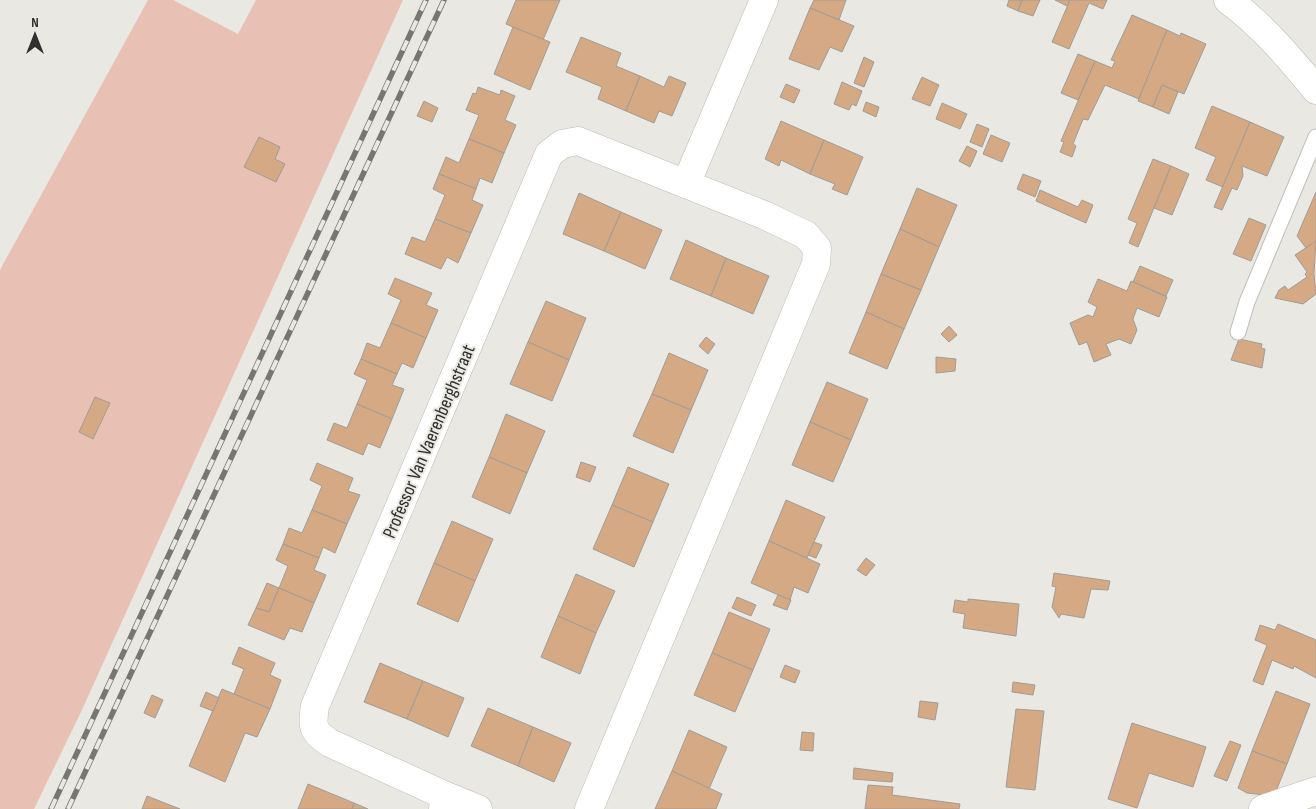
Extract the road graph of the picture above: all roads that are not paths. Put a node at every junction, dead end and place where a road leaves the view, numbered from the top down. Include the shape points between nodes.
1 (764, 0) edge
2 (1228, 0) edge
3 (1316, 90) edge
4 (1316, 137) edge
5 (686, 184) junction
6 (1238, 332) dead end
7 (1316, 791) edge
8 (444, 802) edge
9 (478, 809) edge
10 (589, 809) edge
11 (1263, 809) edge

1 - 5 street
2 - 3 street via 1284,51
4 - 6 lane via 1247,302
5 - 8 street, Professor Van Vaerenberghstraat via 578,141 562,144 549,154 315,706 312,725 317,735
5 - 10 street, Professor Van Vaerenberghstraat via 806,235 817,248 816,264
7 - 11 street
8 - 9 street, Professor Van Vaerenberghstraat

